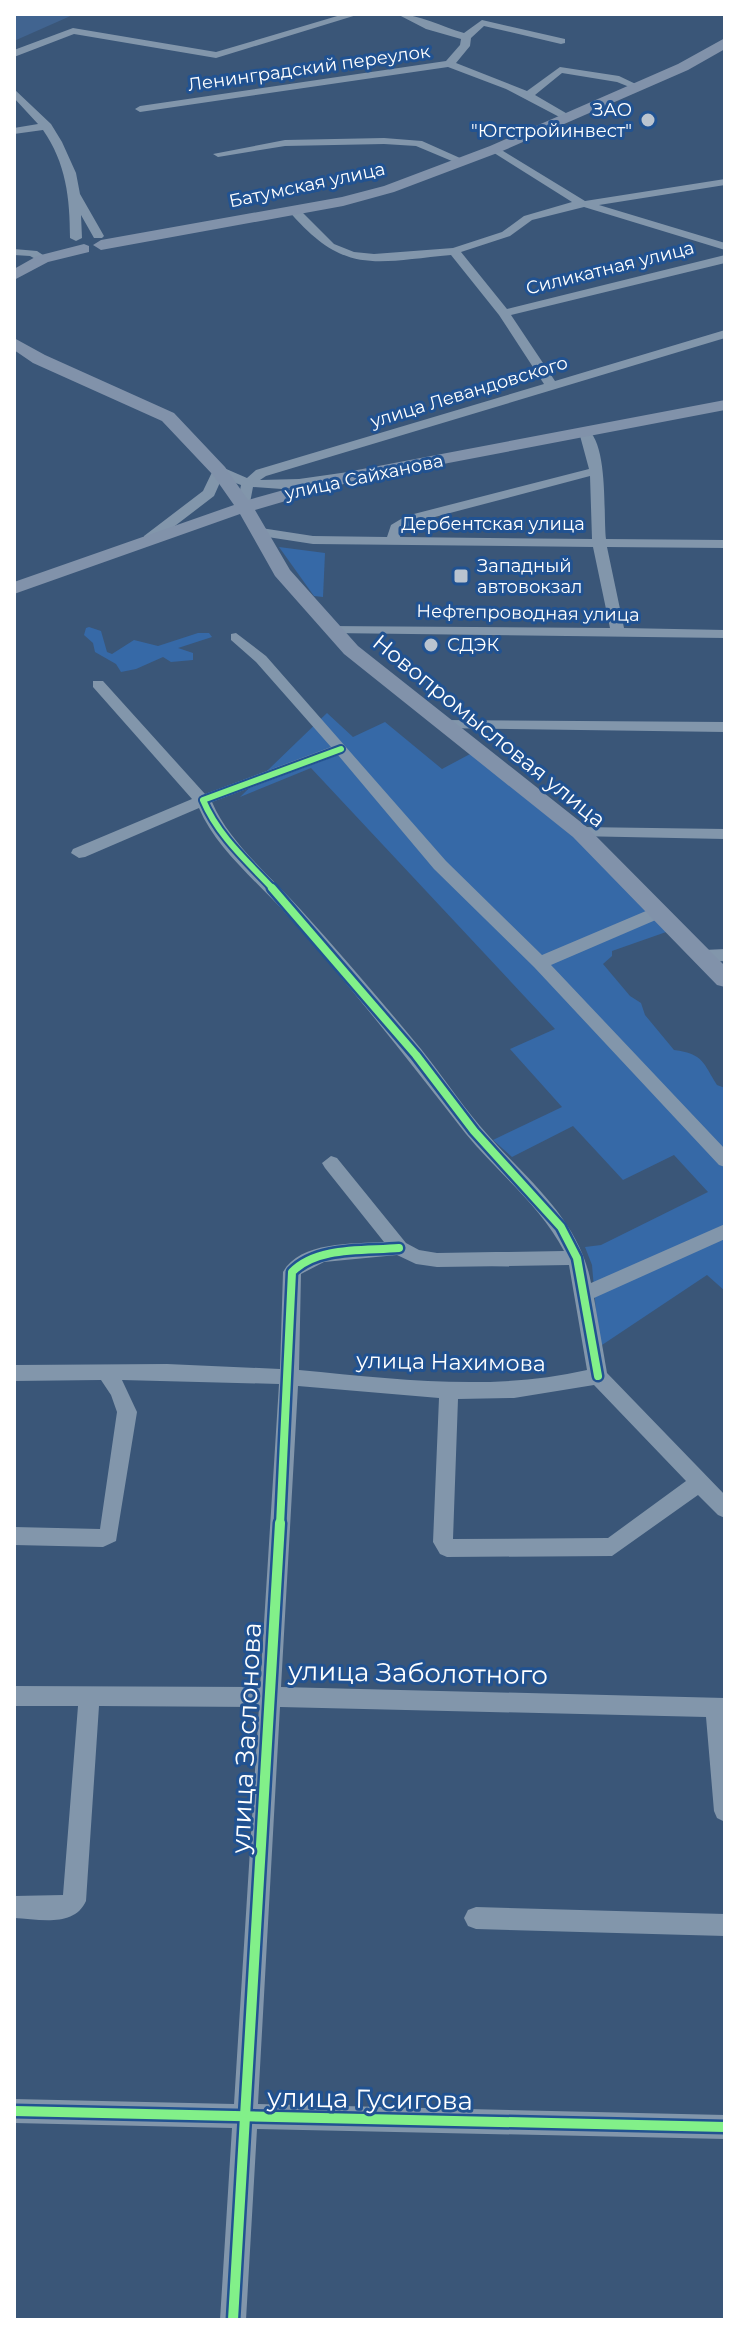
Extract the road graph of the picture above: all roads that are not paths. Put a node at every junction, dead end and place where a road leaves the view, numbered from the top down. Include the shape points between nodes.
1 (355, 14) edge
2 (402, 14) edge
3 (466, 37) junction
4 (561, 41) dead end
5 (724, 47) edge
6 (14, 54) edge
7 (449, 64) junction
8 (637, 87) junction
9 (14, 92) edge
10 (529, 94) junction
11 (140, 109) dead end
12 (567, 118) junction
13 (47, 126) junction
14 (14, 131) edge
15 (495, 149) junction
16 (218, 154) dead end
17 (463, 162) junction
18 (725, 182) edge
19 (76, 194) junction
20 (581, 203) junction
21 (294, 210) junction
22 (99, 239) junction
23 (78, 242) junction
24 (725, 247) edge
25 (454, 251) junction
26 (14, 252) edge
27 (43, 259) junction
28 (725, 259) edge
29 (14, 275) edge
30 (504, 313) junction
31 (725, 334) edge
32 (14, 343) edge
33 (552, 386) junction
34 (725, 405) edge
35 (725, 413) edge
36 (588, 436) junction
37 (219, 471) junction
38 (595, 471) junction
39 (352, 476) junction
40 (247, 485) junction
41 (252, 518) junction
42 (149, 539) junction
43 (392, 541) junction
44 (599, 543) junction
45 (725, 544) edge
46 (14, 588) edge
47 (14, 597) edge
48 (331, 629) junction
49 (618, 633) junction
50 (725, 634) edge
51 (236, 637) dead end
52 (98, 684) dead end
53 (443, 725) junction
54 (725, 727) edge
55 (341, 749) junction
56 (203, 800) junction
57 (580, 832) junction
58 (725, 834) edge
59 (79, 853) dead end
60 (659, 912) junction
61 (714, 956) edge
62 (540, 963) junction
63 (725, 979) edge
64 (725, 1160) edge
65 (331, 1163) dead end
66 (725, 1231) edge
67 (399, 1248) junction
68 (577, 1258) junction
69 (583, 1295) junction
70 (106, 1372) junction
71 (14, 1373) edge
72 (598, 1376) junction
73 (289, 1377) junction
74 (449, 1390) junction
75 (700, 1482) junction
76 (725, 1509) edge
77 (14, 1536) edge
78 (14, 1696) edge
79 (267, 1697) junction
80 (89, 1699) junction
81 (720, 1708) edge
82 (725, 1811) edge
83 (14, 1907) edge
84 (476, 1918) dead end
85 (725, 1925) edge
86 (14, 2111) edge
87 (245, 2116) junction
88 (725, 2127) edge
89 (233, 2320) edge

1 - 6 street via 216,55 73,31
2 - 3 street
3 - 4 street via 482,23
3 - 7 street
5 - 8 main road, Батумская улица
7 - 10 street, Ленинградский переулок
7 - 11 street, Ленинградский переулок
8 - 10 street via 560,70
8 - 12 main road, Батумская улица
9 - 13 street
10 - 12 street, Ленинградский переулок
12 - 15 main road, Батумская улица
13 - 14 street
13 - 19 street via 66,155
15 - 17 main road, Батумская улица
15 - 20 street
16 - 17 street, Батумская улица via 285,143 384,141 418,143
17 - 21 main road, Батумская улица via 389,189
18 - 20 street
19 - 22 street
19 - 23 street
20 - 24 street
20 - 25 street via 528,218 506,234
21 - 22 main road, Батумская улица via 155,235
21 - 25 street via 330,246 352,255
22 - 23 main road, Батумская улица
23 - 27 main road, Батумская улица
25 - 30 street
26 - 27 street
27 - 29 main road, Батумская улица
28 - 30 street, Силикатная улица
30 - 33 street
31 - 33 street, улица Левандовского
32 - 37 main road, Новопромысловая улица via 168,417
33 - 40 street, улица Левандовского via 261,473
34 - 36 main road, улица Сайханова
35 - 36 main road, улица Сайханова
36 - 38 street
36 - 39 main road, улица Сайханова
36 - 41 main road, улица Сайханова via 324,494
37 - 40 street
37 - 41 main road, Новопромысловая улица
37 - 42 street via 209,493
38 - 43 street via 411,519 396,528
38 - 44 street
39 - 40 street
39 - 41 main road, улица Сайханова
40 - 41 street
41 - 42 main road, улица Сайханова
41 - 43 street, Дербентская улица via 313,540
41 - 47 main road
41 - 48 main road, Новопромысловая улица via 282,572
42 - 46 main road, улица Сайханова
43 - 44 street, Дербентская улица
44 - 45 street, Дербентская улица
44 - 49 street
48 - 49 street, Нефтепроводная улица
48 - 53 main road, Новопромысловая улица
49 - 50 street, Нефтепроводная улица
51 - 55 street
52 - 56 street
53 - 54 street
53 - 57 main road, Новопромысловая улица
55 - 56 street
55 - 62 street via 440,865
56 - 59 street
56 - 68 street via 229,842 561,1227
57 - 58 street
57 - 60 main road, Новопромысловая улица
60 - 61 main road, Новопромысловая улица
60 - 62 street
61 - 63 main road, Новопромысловая улица
62 - 64 street
65 - 67 street
66 - 69 street
67 - 68 street via 437,1260
67 - 73 street, улица Заслонова via 311,1257 296,1265 290,1284
68 - 69 street
69 - 72 street
70 - 71 street, улица Нахимова
70 - 73 street, улица Нахимова
70 - 77 street via 127,1412 109,1535
72 - 74 street, улица Нахимова via 558,1387
72 - 75 street
73 - 74 street, улица Нахимова
73 - 79 street, улица Заслонова
74 - 75 street via 443,1542 447,1548 612,1547
75 - 76 street
78 - 80 street, улица Заболотного
79 - 80 street, улица Заболотного
79 - 81 street, улица Заболотного
79 - 87 street, улица Заслонова
80 - 83 street via 73,1905
81 - 82 street
84 - 85 street
86 - 87 street, улица Гусигова
87 - 88 street, улица Гусигова
87 - 89 street, улица Заслонова

